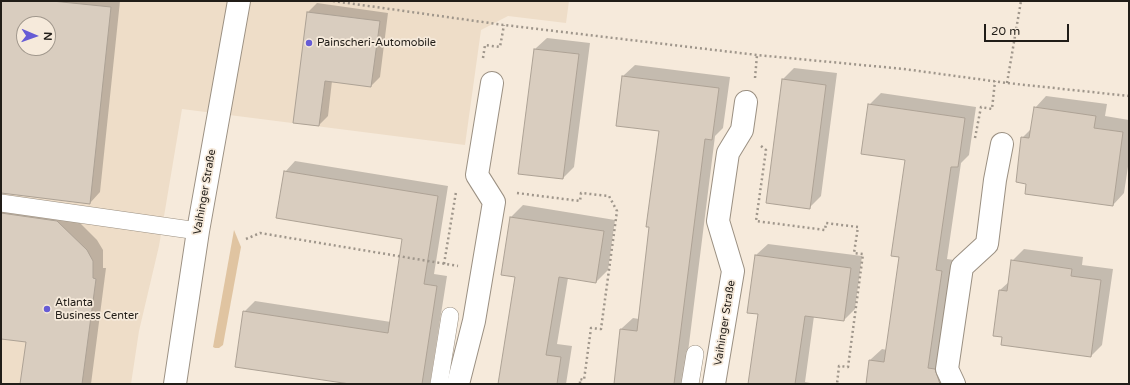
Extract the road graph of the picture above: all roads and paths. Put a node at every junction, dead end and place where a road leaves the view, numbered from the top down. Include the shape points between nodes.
1 (239, 1) edge
2 (334, 1) edge
3 (1021, 1) edge
4 (492, 83) dead end
5 (1007, 83) junction
6 (1129, 96) edge
7 (746, 102) dead end
8 (742, 130) junction
9 (1002, 144) dead end
10 (494, 202) junction
11 (1, 203) edge
12 (198, 231) junction
13 (246, 239) dead end
14 (483, 270) junction
15 (450, 316) dead end
16 (695, 354) dead end
17 (174, 384) edge
18 (439, 384) edge
19 (458, 384) edge
20 (580, 384) edge
21 (690, 384) edge
22 (714, 384) edge
23 (837, 384) edge
24 (954, 384) edge

1 - 12 street, Vaihinger Straße
2 - 5 path via 504,25 758,55 904,69
3 - 5 path
4 - 10 street via 476,176
5 - 6 path
7 - 8 street, Vaihinger Straße
8 - 22 street, Vaihinger Straße via 728,153 718,221 733,271
8 - 23 path via 766,150 756,221 825,230 826,223 858,227 854,253 863,254 849,360 848,367 839,366
9 - 24 street via 987,244 962,267 947,369
10 - 14 street
10 - 20 path via 510,192 580,201 581,193 609,196 617,211 601,329 591,328 584,380 580,380
11 - 12 lane
12 - 17 street, Vaihinger Straße
13 - 14 path via 260,233
14 - 19 street via 474,321
15 - 18 lane
16 - 21 lane

